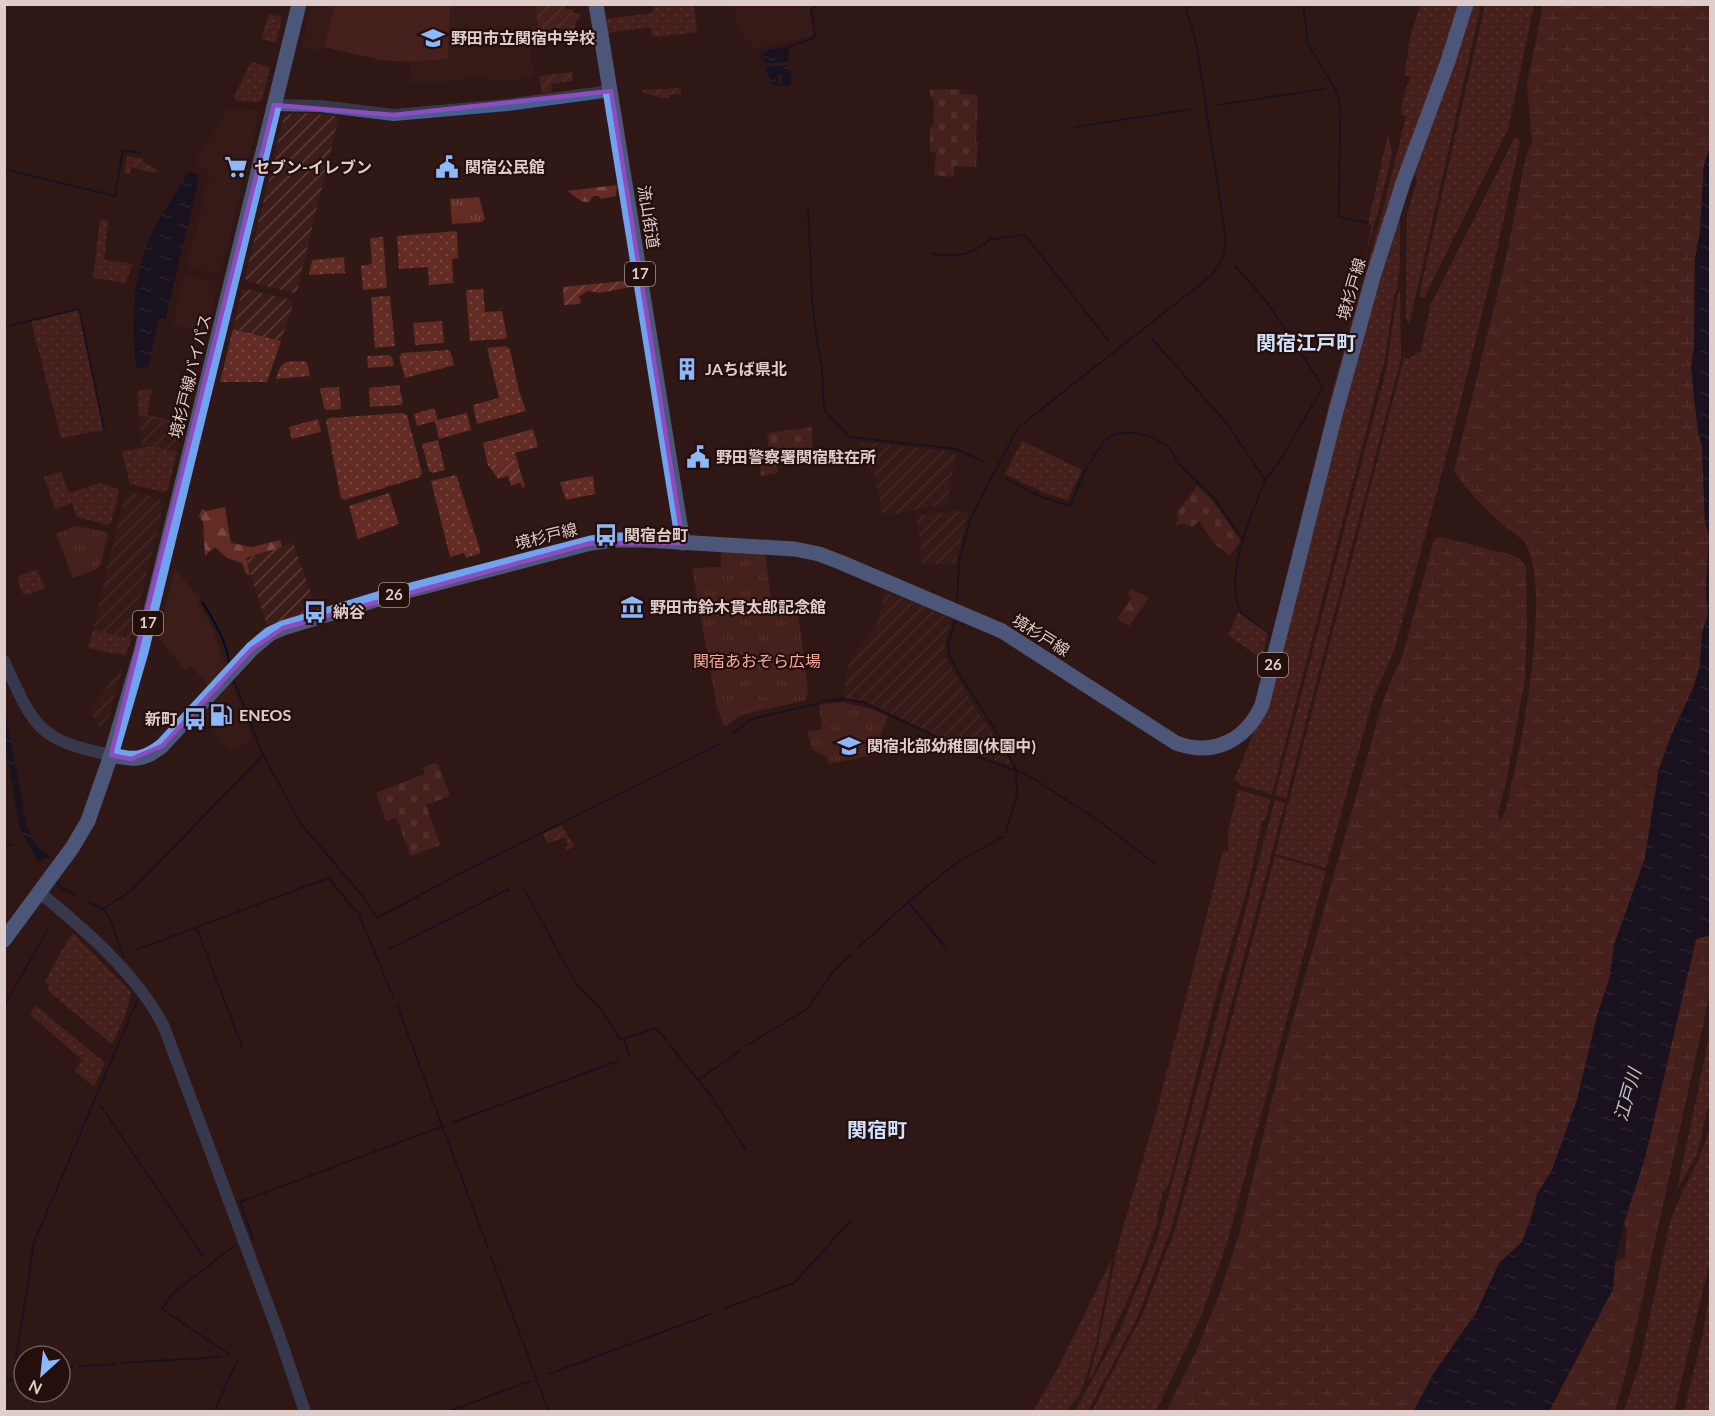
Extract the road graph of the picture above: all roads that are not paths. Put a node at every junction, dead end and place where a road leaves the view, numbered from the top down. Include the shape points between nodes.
1 (299, 4) edge
2 (596, 4) edge
3 (1466, 4) edge
4 (610, 91) junction
5 (274, 105) junction
6 (683, 543) junction
7 (4, 661) edge
8 (111, 755) junction
9 (39, 892) junction
10 (4, 940) edge
11 (305, 1412) edge

1 - 5 main road, 境杉戸線バイパス / 17
2 - 4 main road, 流山街道 / 17
3 - 6 main road, 境杉戸線 / 26 via 1373,276 1262,705 1251,725 1239,736 1211,747 1176,743 1002,631 819,554 795,549
4 - 5 street via 394,115
4 - 6 main road, 流山街道 / 17
5 - 8 main road, 境杉戸線バイパス / 17 via 141,652
6 - 8 main road, 境杉戸線 / 26 via 614,540 579,545 283,628 252,649 153,753 137,759
7 - 8 street via 23,703 40,728 64,743
8 - 9 main road, 17 via 84,829
9 - 10 main road, 17
9 - 11 street via 130,976 156,1011

